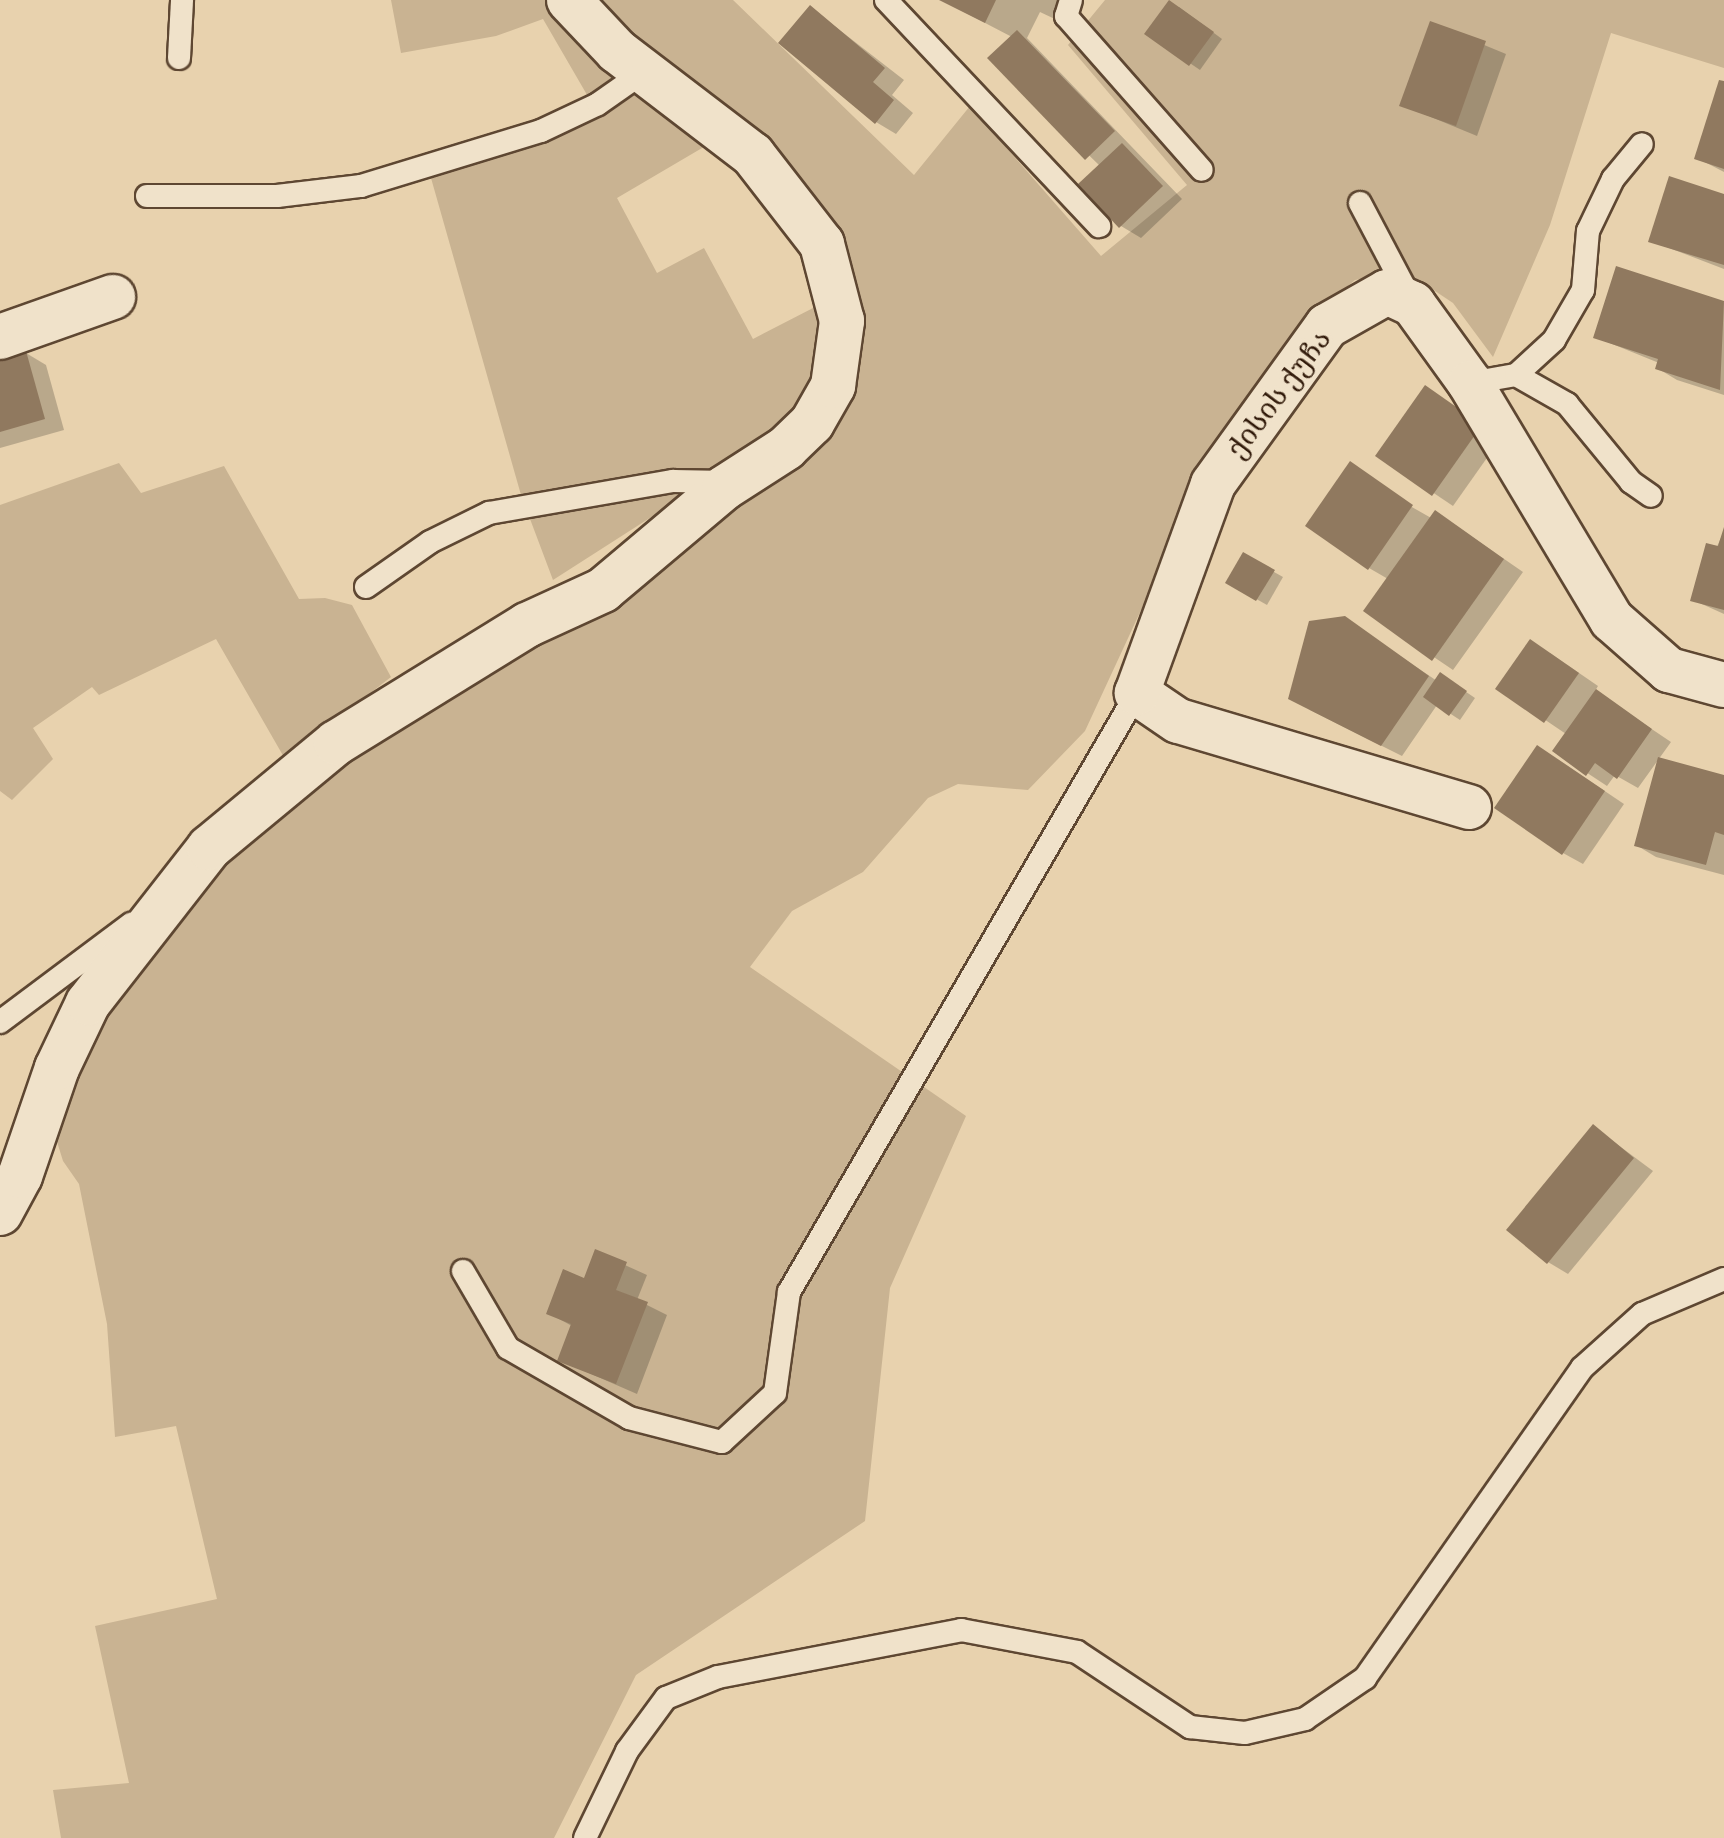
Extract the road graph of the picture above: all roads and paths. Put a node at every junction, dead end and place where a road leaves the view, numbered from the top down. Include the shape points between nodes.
1 (182, 0) edge
2 (569, 0) edge
3 (886, 0) edge
4 (1071, 0) edge
5 (179, 58) dead end
6 (645, 71) junction
7 (1642, 144) dead end
8 (1202, 170) dead end
9 (147, 196) dead end
10 (1360, 203) dead end
11 (1099, 226) dead end
12 (113, 297) dead end
13 (1413, 304) junction
14 (0, 337) edge
15 (1516, 375) junction
16 (1470, 383) junction
17 (733, 482) junction
18 (1651, 496) dead end
19 (366, 587) dead end
20 (1724, 685) edge
21 (1137, 693) junction
22 (1469, 807) dead end
23 (164, 900) junction
24 (0, 1022) edge
25 (0, 1213) edge
26 (463, 1271) dead end
27 (1724, 1279) edge
28 (585, 1838) edge

1 - 5 lane
2 - 6 street
3 - 11 lane
4 - 8 lane via 1066,16
6 - 9 lane via 598,104 541,131 361,186 277,196
6 - 17 street via 753,155 792,202 822,244 842,321 833,386 812,423 786,448
7 - 15 lane via 1613,179 1588,231 1583,290 1554,340
10 - 13 lane
12 - 14 street
13 - 16 street
13 - 21 street, ქისის ქუჩა via 1387,292 1327,326 1213,484
15 - 16 lane
15 - 18 lane via 1567,404 1631,482
16 - 20 street via 1612,620 1669,670
17 - 19 lane via 673,481 489,513 430,542
17 - 23 street via 603,590 527,625 336,743 209,848
21 - 22 street via 1178,721
21 - 26 lane via 789,1292 775,1393 722,1442 629,1418 508,1348
23 - 24 lane
23 - 25 street via 88,1003 57,1068 20,1176
27 - 28 lane via 1642,1314 1582,1368 1365,1678 1305,1719 1245,1733 1190,1727 1077,1652 961,1630 718,1677 666,1698 627,1751

